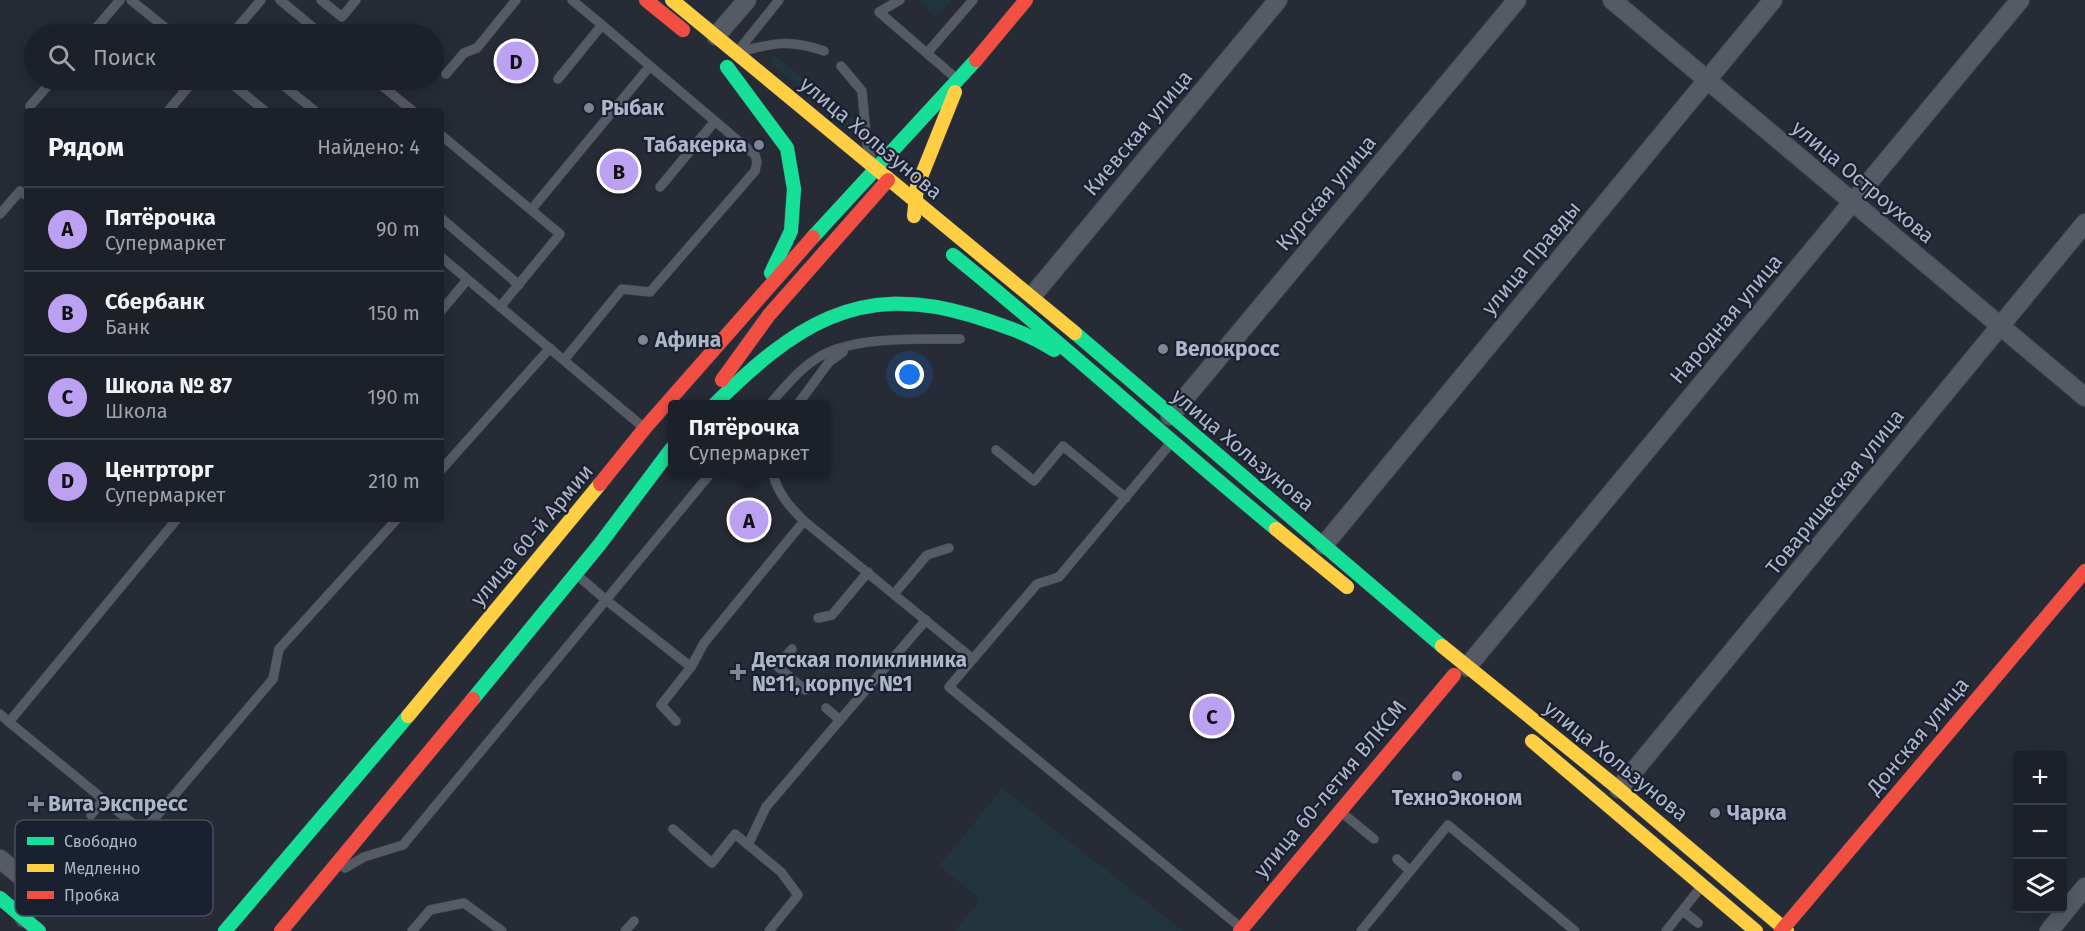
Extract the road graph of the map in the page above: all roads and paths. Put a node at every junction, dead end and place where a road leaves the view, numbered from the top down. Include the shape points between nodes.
1 (120, 0) edge
2 (131, 0) edge
3 (261, 0) edge
4 (280, 0) edge
5 (321, 0) edge
6 (356, 0) edge
7 (516, 0) edge
8 (572, 0) edge
9 (646, 0) edge
10 (672, 0) edge
11 (747, 0) edge
12 (779, 0) edge
13 (900, 0) edge
14 (974, 0) edge
15 (1026, 0) edge
16 (1278, 0) edge
17 (1517, 0) edge
18 (1612, 0) edge
19 (1773, 0) edge
20 (2020, 0) edge
21 (100, 24) edge
22 (161, 24) edge
23 (241, 24) edge
24 (309, 24) edge
25 (602, 25) junction
26 (716, 36) junction
27 (691, 37) dead end
28 (824, 51) dead end
29 (736, 53) junction
30 (927, 53) junction
31 (650, 66) junction
32 (841, 66) dead end
33 (446, 74) dead end
34 (558, 79) dead end
35 (1707, 80) junction
36 (959, 81) junction
37 (44, 90) edge
38 (186, 90) edge
39 (239, 90) edge
40 (290, 90) edge
41 (387, 90) edge
42 (772, 105) dead end
43 (30, 106) dead end
44 (171, 108) edge
45 (261, 108) edge
46 (311, 108) edge
47 (409, 108) edge
48 (715, 122) junction
49 (444, 138) edge
50 (874, 168) junction
51 (858, 176) junction
52 (888, 180) junction
53 (660, 186) dead end
54 (24, 193) edge
55 (882, 195) junction
56 (1853, 202) junction
57 (916, 203) junction
58 (531, 210) junction
59 (899, 210) dead end
60 (0, 214) edge
61 (444, 221) edge
62 (2085, 223) edge
63 (941, 245) dead end
64 (444, 261) edge
65 (467, 280) junction
66 (519, 285) junction
67 (1033, 295) junction
68 (756, 304) junction
69 (444, 307) edge
70 (500, 307) junction
71 (2000, 326) junction
72 (960, 339) dead end
73 (854, 346) junction
74 (550, 348) junction
75 (564, 360) junction
76 (1114, 392) junction
77 (2085, 398) edge
78 (671, 400) edge
79 (708, 400) edge
80 (720, 400) edge
81 (774, 400) edge
82 (802, 400) edge
83 (668, 403) edge
84 (1170, 416) junction
85 (645, 429) junction
86 (1171, 443) junction
87 (996, 450) dead end
88 (668, 452) edge
89 (444, 467) edge
90 (707, 478) edge
91 (774, 478) edge
92 (1126, 498) junction
93 (804, 521) junction
94 (175, 522) edge
95 (393, 522) edge
96 (1324, 545) junction
97 (949, 548) dead end
98 (561, 562) junction
99 (2085, 571) edge
100 (868, 572) junction
101 (894, 594) junction
102 (1355, 594) dead end
103 (606, 600) junction
104 (818, 618) dead end
105 (926, 620) junction
106 (792, 649) dead end
107 (973, 659) junction
108 (691, 667) junction
109 (1457, 673) junction
110 (805, 690) dead end
111 (825, 708) dead end
112 (0, 714) edge
113 (840, 720) junction
114 (676, 721) dead end
115 (9, 722) junction
116 (1525, 735) dead end
117 (1619, 789) junction
118 (103, 800) junction
119 (1340, 811) junction
120 (91, 815) dead end
121 (128, 820) edge
122 (153, 820) edge
123 (674, 829) dead end
124 (1374, 839) dead end
125 (748, 845) junction
126 (0, 859) edge
127 (1397, 860) dead end
128 (15, 871) edge
129 (1410, 871) junction
130 (321, 884) junction
131 (1702, 885) junction
132 (2085, 887) edge
133 (0, 898) edge
134 (15, 910) edge
135 (1683, 911) junction
136 (22, 916) edge
137 (24, 918) joint
138 (634, 921) dead end
139 (1698, 923) dead end
140 (1564, 928) edge
141 (1241, 930) edge
142 (1784, 930) edge
143 (39, 931) edge
144 (225, 931) edge
145 (281, 931) edge
146 (412, 931) edge
147 (502, 931) edge
148 (625, 931) edge
149 (769, 931) edge
150 (1361, 931) edge
151 (1575, 931) edge
152 (1666, 931) edge
153 (1756, 931) edge
154 (2049, 931) edge

1 - 21 lane
2 - 22 lane
3 - 23 lane
4 - 24 lane
5 - 6 lane via 342,17
7 - 33 lane via 477,48 464,53
8 - 25 lane
9 - 27 main road
10 - 26 main road, улица Хользунова
11 - 26 street
12 - 29 lane
13 - 30 lane via 879,12
14 - 30 lane
15 - 36 main road
16 - 67 street, Киевская улица
17 - 84 street, Курская улица
18 - 35 street, улица Остроухова
19 - 35 street, улица Правды
20 - 56 street, Народная улица
25 - 31 lane
25 - 34 lane
26 - 29 main road, улица Хользунова
28 - 29 lane via 798,42
29 - 50 main road, улица Хользунова
30 - 36 lane
31 - 48 lane
31 - 58 lane
32 - 50 lane via 862,91 867,145
35 - 56 street, улица Остроухова
35 - 96 street, улица Правды
36 - 50 main road, улица 60-й Армии
36 - 57 main road via 917,187
37 - 43 lane
38 - 44 lane
39 - 45 lane
40 - 46 lane
41 - 47 lane
42 - 68 main road, улица Хользунова via 722,63 787,148 794,189 790,231
48 - 53 lane
48 - 75 lane via 755,155 755,171 650,292 622,289
49 - 58 lane
50 - 51 main road, улица 60-й Армии
50 - 52 main road, улица Хользунова
51 - 55 main road, улица Хользунова
51 - 68 main road, улица 60-й Армии
52 - 55 main road
52 - 57 main road, улица Хользунова
54 - 60 lane via 20,190
55 - 79 main road via 769,315
56 - 71 street, улица Остроухова
56 - 109 street, Народная улица
57 - 59 main road, улица Хользунова via 918,226
57 - 67 main road, улица Хользунова
58 - 66 lane via 560,234
61 - 66 lane
62 - 71 street, Товарищеская улица
63 - 76 main road, улица Хользунова
64 - 65 lane
65 - 69 lane
65 - 70 lane
66 - 70 lane
67 - 84 main road, улица Хользунова
68 - 78 main road, улица 60-й Армии
70 - 74 lane
71 - 77 street, улица Остроухова
71 - 117 street, Товарищеская улица
72 - 73 lane via 896,339
73 - 81 lane via 821,355 798,372
73 - 82 lane via 829,362
74 - 75 lane
74 - 89 lane
75 - 85 lane
76 - 80 main road via 1048,346 999,324 932,304 900,302 854,308 800,330 759,360
76 - 86 main road, улица Хользунова
83 - 85 main road, улица 60-й Армии
84 - 96 main road, улица Хользунова
85 - 98 main road, улица 60-й Армии
86 - 92 lane
86 - 102 main road, улица Хользунова
87 - 92 lane via 1034,481 1063,446
88 - 98 main road, улица 60-й Армии
90 - 103 lane
91 - 93 lane via 789,506
92 - 107 lane via 1059,578 1037,584
93 - 100 lane
93 - 108 lane via 704,643
94 - 115 lane
95 - 122 lane via 279,649 273,679
96 - 109 main road, улица Хользунова
97 - 101 lane via 927,555
98 - 103 lane
98 - 130 main road, улица 60-й Армии
98 - 144 main road, улица 60-й Армии
99 - 142 main road, Донская улица
100 - 101 lane
100 - 104 lane via 832,615
101 - 105 lane
103 - 108 lane
103 - 130 lane via 403,845 364,856
105 - 107 lane
105 - 113 lane
106 - 110 lane via 777,666
107 - 141 lane via 949,687
108 - 114 lane via 661,705
109 - 117 main road, улица Хользунова
109 - 119 main road, улица 60-летия ВЛКСМ
111 - 113 lane
112 - 115 lane
113 - 125 lane via 766,807
115 - 118 lane
116 - 131 main road, улица Хользунова
117 - 142 main road, улица Хользунова
118 - 120 lane
118 - 121 lane
119 - 124 lane
119 - 141 main road, улица 60-летия ВЛКСМ
123 - 125 lane via 712,863 735,834
125 - 149 lane via 781,872 798,895
126 - 128 street
127 - 129 lane
129 - 140 lane via 1448,825
129 - 150 lane
130 - 145 main road, улица 60-й Армии
131 - 135 lane
131 - 153 main road, улица Хользунова
132 - 154 street
133 - 134 main road
135 - 139 lane
135 - 152 lane
136 - 137 main road
137 - 143 main road
138 - 148 lane
140 - 151 lane
146 - 147 lane via 430,910 464,903

